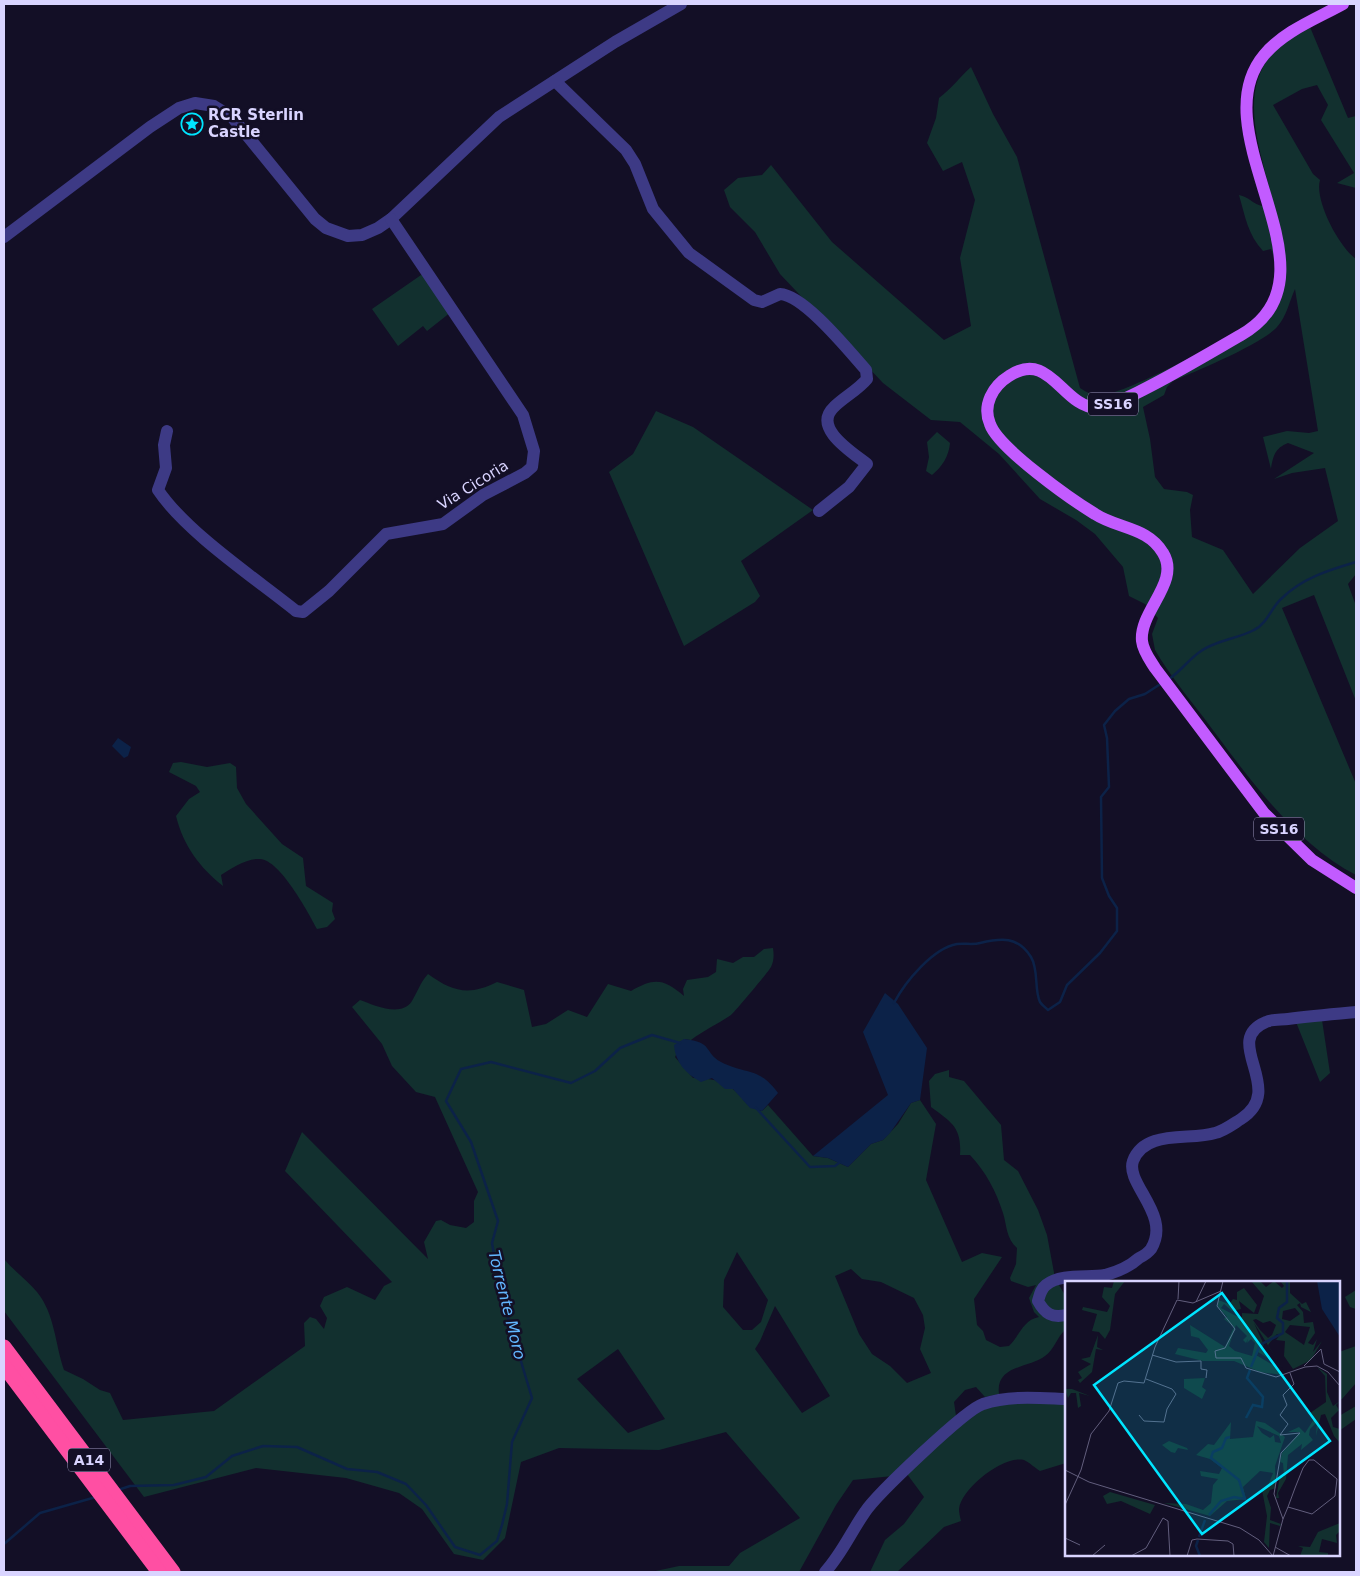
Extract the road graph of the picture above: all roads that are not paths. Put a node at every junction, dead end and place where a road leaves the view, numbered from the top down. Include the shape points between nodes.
1 (681, 4) edge
2 (1343, 4) edge
3 (1325, 10) edge
4 (555, 81) junction
5 (391, 219) junction
6 (4, 237) edge
7 (167, 431) dead end
8 (819, 511) dead end
9 (1356, 888) edge
10 (1356, 1012) edge
11 (1065, 1315) edge
12 (4, 1347) edge
13 (4, 1366) edge
14 (1065, 1399) edge
15 (159, 1572) edge
16 (173, 1572) edge
17 (825, 1572) edge

1 - 4 street
2 - 3 main road, SS16
3 - 9 main road, SS16 via 1275,43 1263,56 1250,84 1246,111 1281,269 1280,289 1266,316 1242,335 1102,408 1080,403 1050,376 1034,369 1015,372 1004,379 988,402 990,424 1015,454 1097,516 1145,534 1160,548 1167,564 1166,576 1143,629 1144,651 1264,813 1290,842 1334,876
4 - 5 street via 486,127
4 - 8 street via 626,150 653,209 688,253 754,300 762,302 780,294 794,299 815,316 866,370 868,379 834,407 827,423 834,436 867,464 849,487
5 - 6 street via 362,235 348,236 326,228 315,219 232,117 214,106 195,103 179,108 150,127
5 - 7 street, Via Cicoria via 523,415 534,451 532,466 525,473 483,495 442,524 386,534 329,591 303,612 296,611 201,534 165,500 158,490 166,468 164,445
10 - 11 street via 1267,1021 1253,1030 1249,1055 1259,1085 1259,1099 1246,1116 1215,1134 1160,1139 1143,1147 1133,1161 1132,1176 1155,1220 1155,1238 1150,1250 1135,1262 1106,1274 1048,1283 1038,1301 1042,1309 1048,1315
12 - 16 highway, A14
13 - 15 highway, A14
14 - 17 street via 1012,1398 981,1404 960,1418 866,1510

